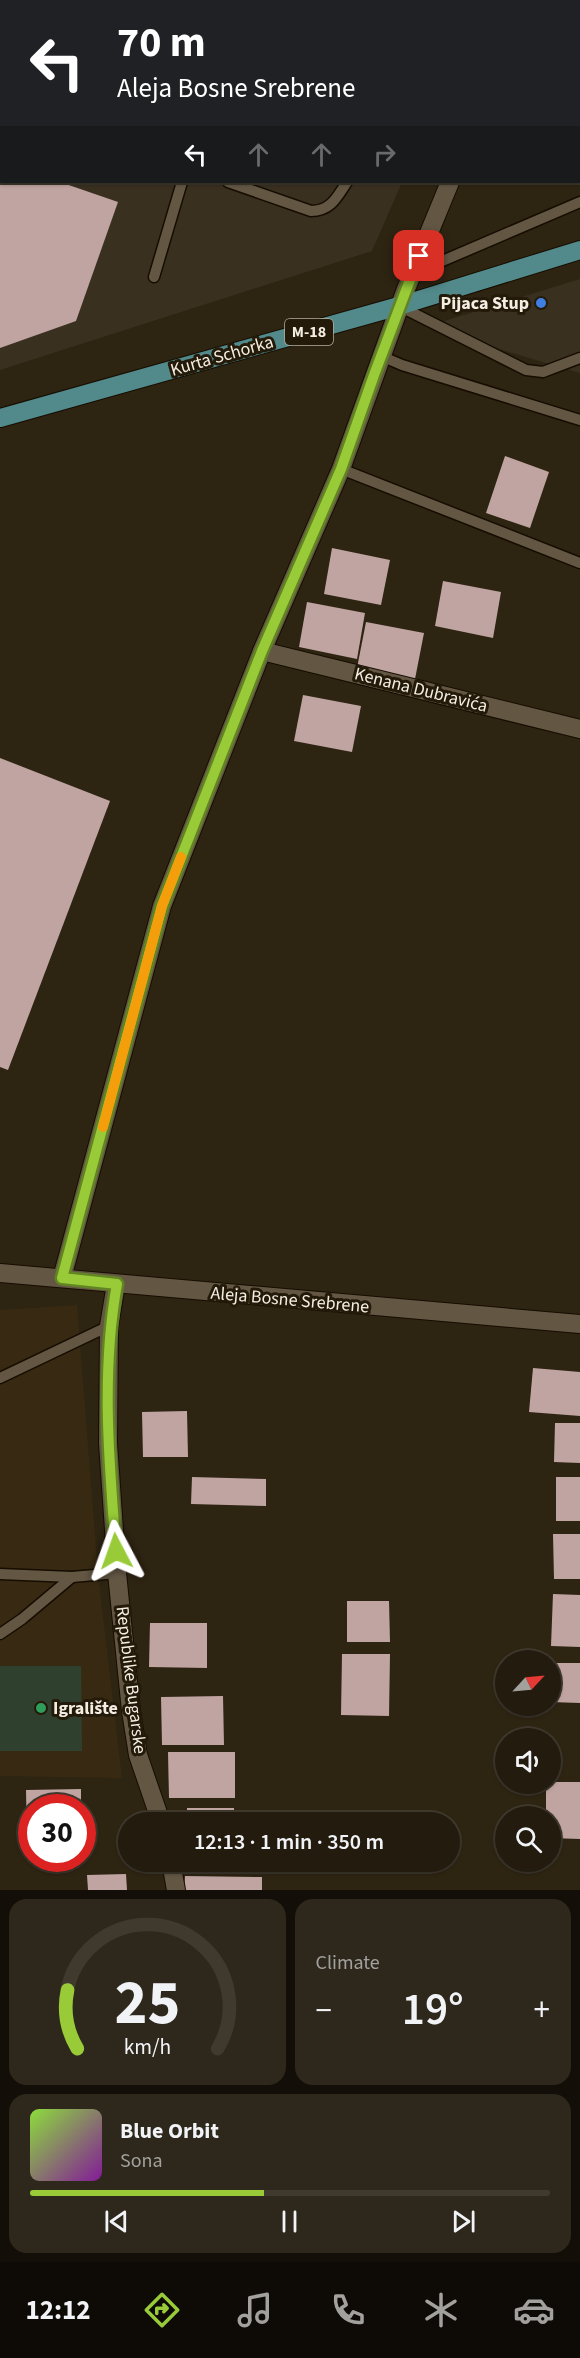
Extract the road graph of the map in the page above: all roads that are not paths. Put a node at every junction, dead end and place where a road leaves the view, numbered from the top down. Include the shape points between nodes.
1 (182, 183) edge
2 (231, 183) edge
3 (346, 183) edge
4 (450, 183) edge
5 (580, 202) edge
6 (580, 250) edge
7 (412, 275) junction
8 (154, 277) dead end
9 (399, 306) junction
10 (381, 356) junction
11 (580, 358) edge
12 (0, 418) edge
13 (580, 420) edge
14 (341, 469) junction
15 (580, 562) edge
16 (262, 651) junction
17 (580, 729) edge
18 (0, 1273) edge
19 (62, 1278) junction
20 (117, 1284) junction
21 (580, 1324) edge
22 (109, 1326) junction
23 (0, 1378) edge
24 (117, 1573) junction
25 (0, 1574) edge
26 (72, 1577) junction
27 (0, 1634) edge
28 (157, 1812) edge
29 (173, 1872) edge
30 (176, 1890) edge

1 - 8 lane
2 - 3 lane via 320,211 331,206
4 - 7 street
5 - 7 lane
6 - 9 main road, Kurta Schorka / M-18
7 - 9 street
9 - 10 street
9 - 11 lane via 526,370 543,372
9 - 12 main road, Kurta Schorka / M-18
10 - 13 lane
10 - 14 street
14 - 15 lane
14 - 16 street
16 - 17 street, Kenana Dubravića
16 - 19 street via 162,906
18 - 19 street, Aleja Bosne Srebrene
19 - 20 street, Aleja Bosne Srebrene
20 - 21 street, Aleja Bosne Srebrene
20 - 22 street, Republike Bugarske
22 - 23 lane
22 - 24 street, Republike Bugarske via 108,1443
24 - 26 lane
24 - 28 street, Republike Bugarske via 138,1755
25 - 26 lane
26 - 27 lane
29 - 30 street

